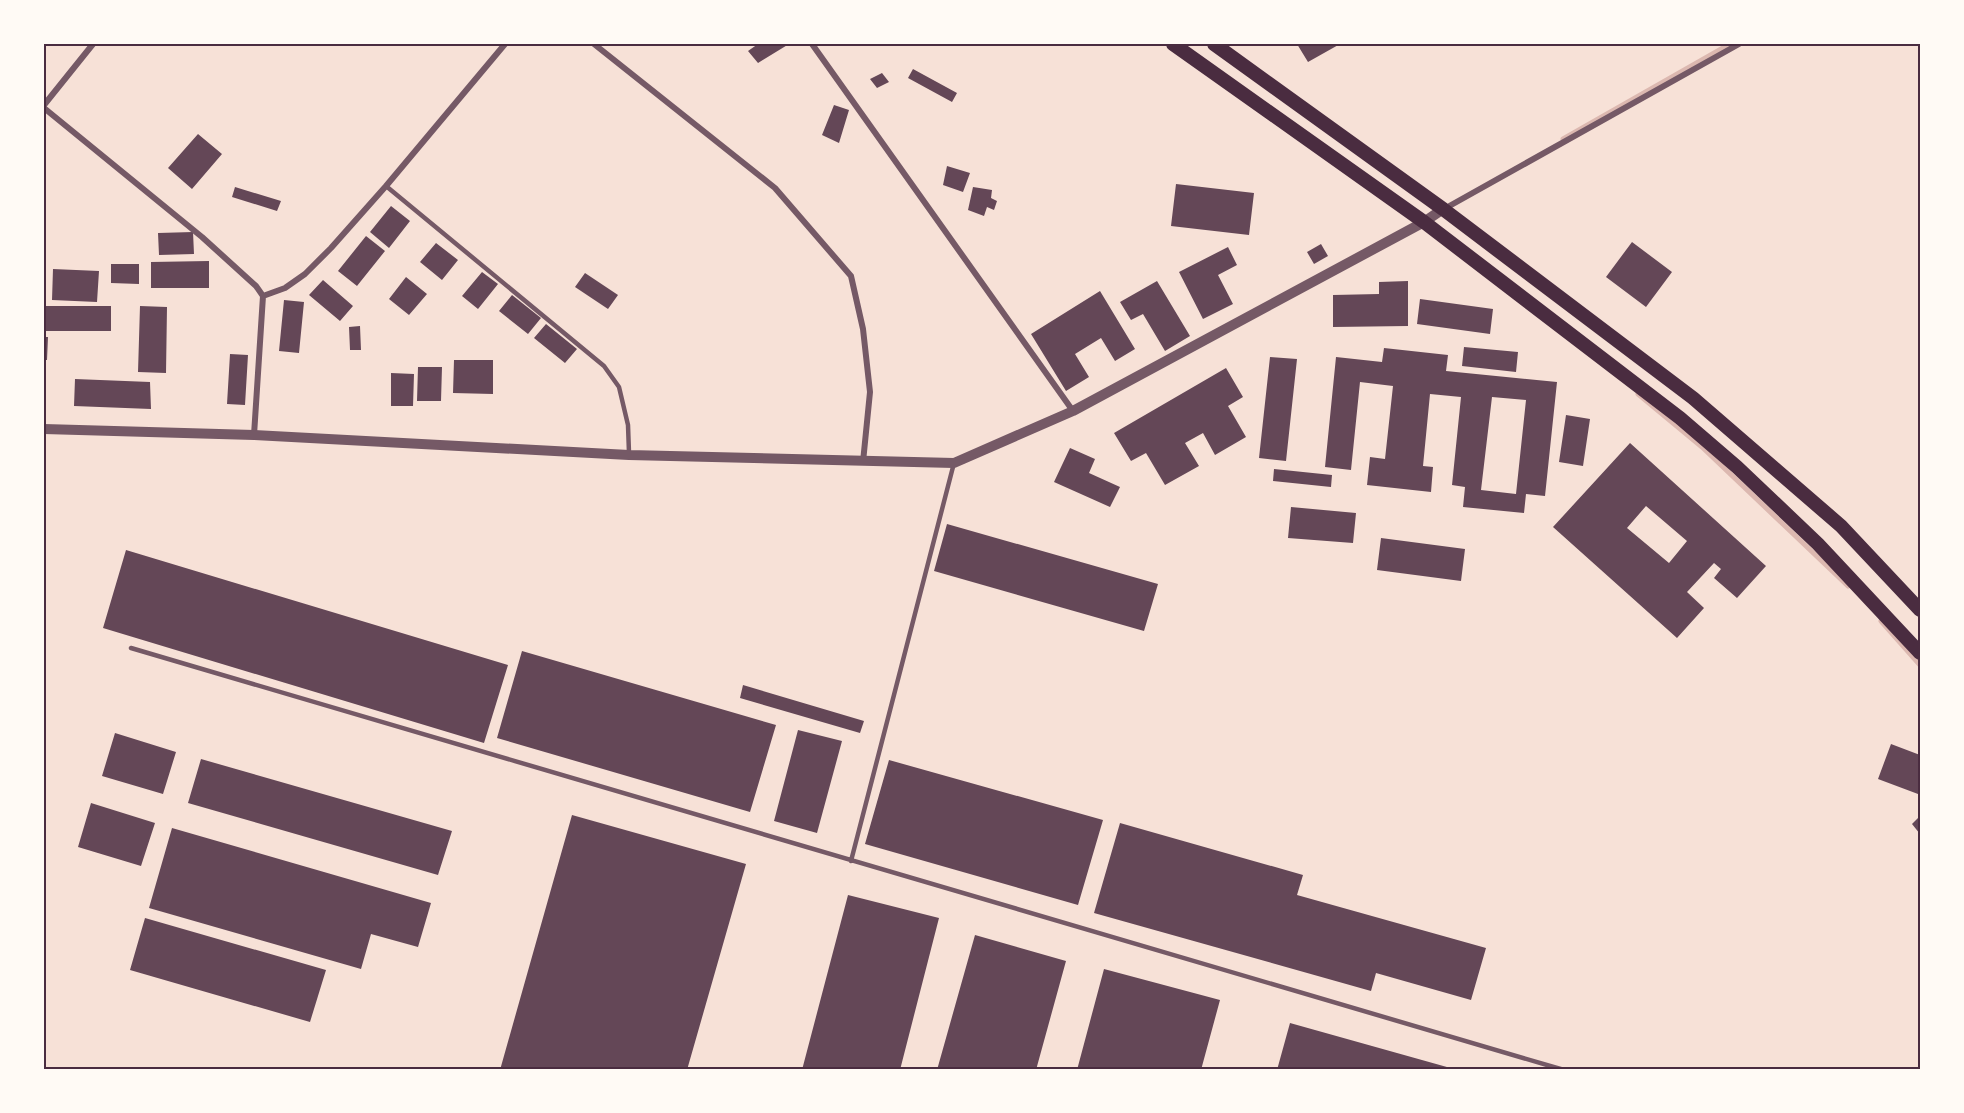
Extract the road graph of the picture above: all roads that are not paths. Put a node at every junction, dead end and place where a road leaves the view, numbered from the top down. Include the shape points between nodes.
1 (93, 44) edge
2 (505, 44) edge
3 (594, 44) edge
4 (812, 44) edge
5 (1173, 44) edge
6 (1214, 44) edge
7 (1739, 44) edge
8 (44, 106) edge
9 (386, 186) junction
10 (1443, 209) junction
11 (1424, 222) junction
12 (263, 296) junction
13 (1073, 411) junction
14 (44, 429) edge
15 (254, 435) junction
16 (629, 455) junction
17 (863, 462) junction
18 (954, 463) junction
19 (1920, 610) edge
20 (131, 648) dead end
21 (1920, 653) edge
22 (851, 861) junction
23 (1564, 1070) edge

1 - 8 street
2 - 9 street
3 - 17 street via 775,188 851,276 863,329 870,392
4 - 13 street
5 - 11 highway
6 - 10 highway
7 - 10 street
8 - 12 street via 202,237
9 - 12 street via 305,274 285,288
9 - 16 lane via 604,366 619,387 628,425
10 - 11 street
10 - 19 highway via 1693,398 1841,526
11 - 13 street
11 - 21 highway via 1709,442 1818,544
12 - 15 street
13 - 18 street
14 - 15 street
15 - 16 street
16 - 17 street
17 - 18 street
18 - 22 lane
20 - 22 lane
22 - 23 lane

